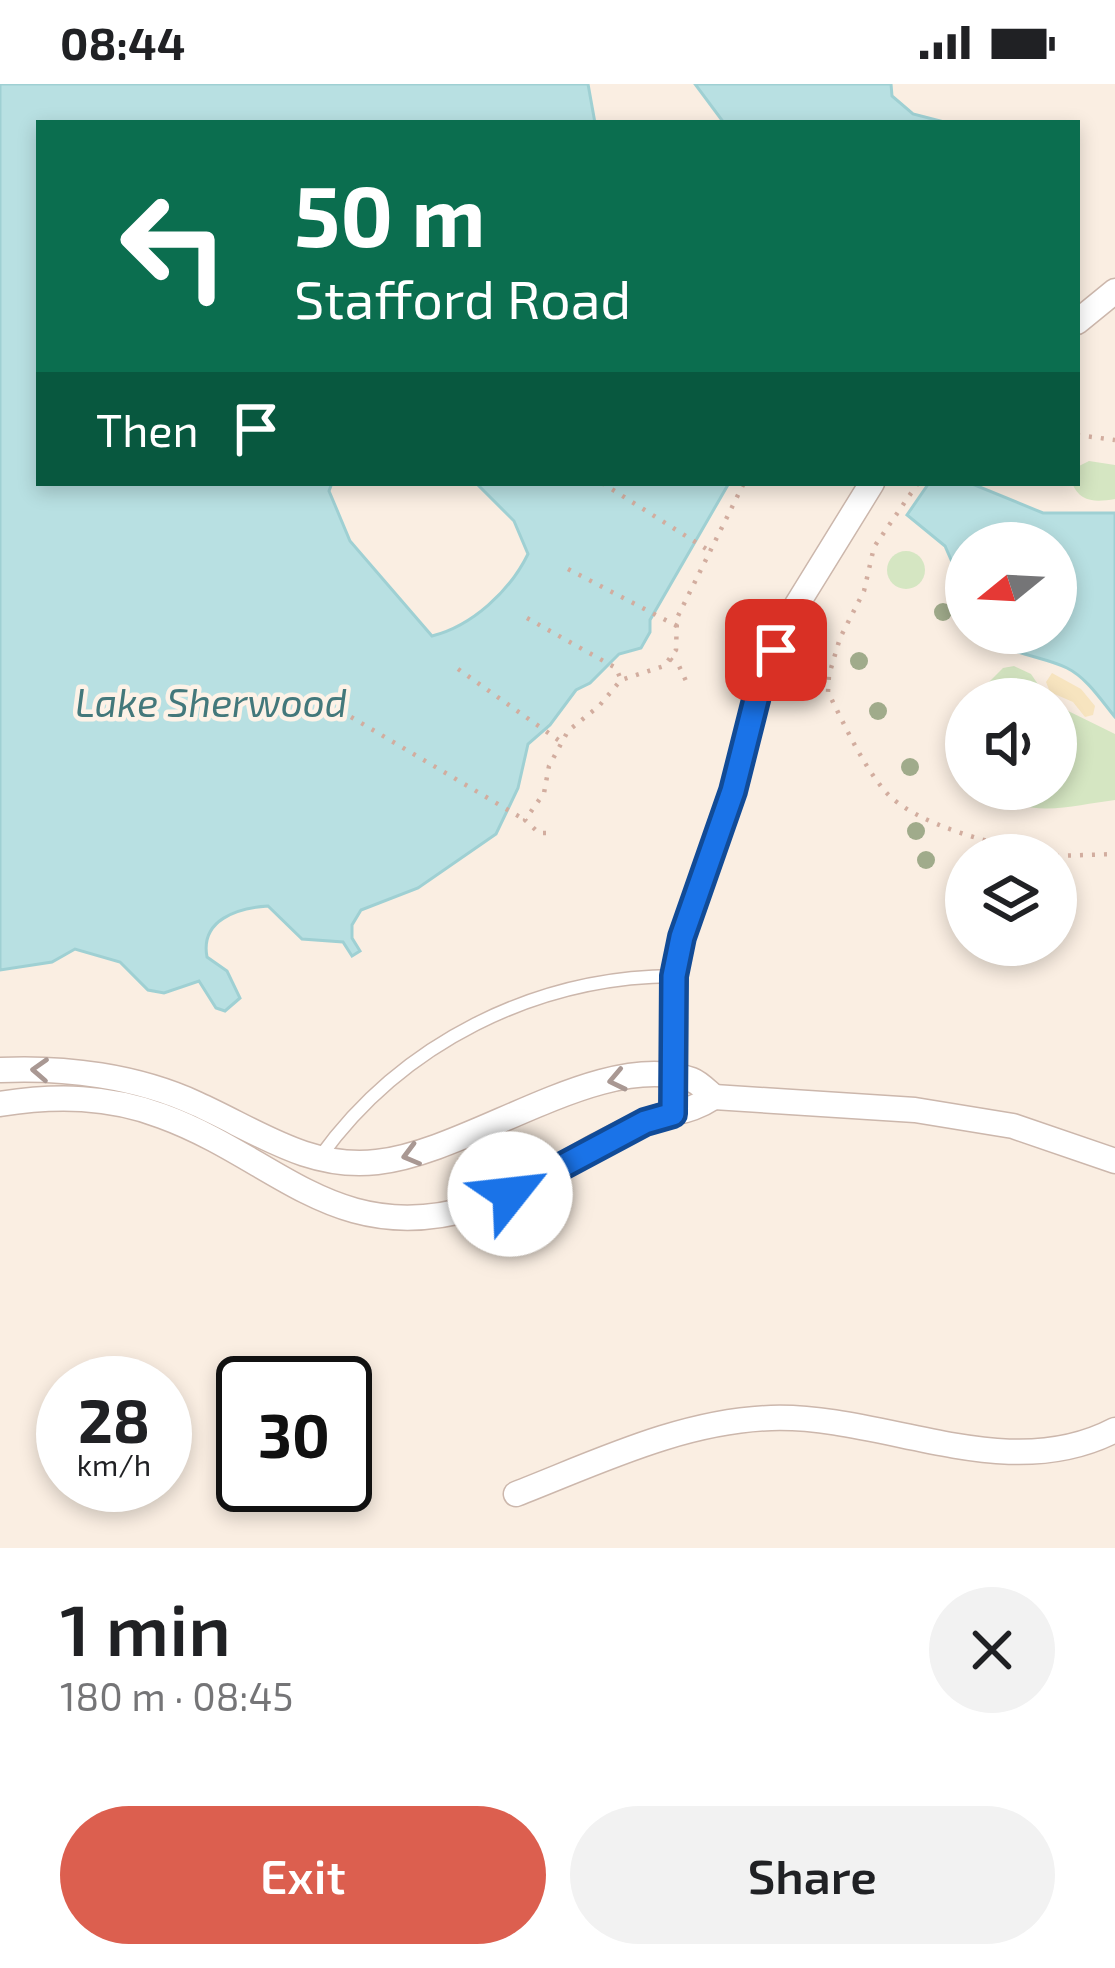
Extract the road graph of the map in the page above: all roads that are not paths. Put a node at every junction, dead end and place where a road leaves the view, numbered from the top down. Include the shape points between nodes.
1 (1115, 291) edge
2 (1080, 320) edge
3 (870, 486) edge
4 (674, 976) junction
5 (0, 1070) edge
6 (673, 1078) junction
7 (714, 1096) junction
8 (0, 1104) edge
9 (673, 1114) junction
10 (481, 1130) junction
11 (318, 1160) junction
12 (1115, 1161) edge
13 (510, 1194) junction
14 (1115, 1430) edge
15 (516, 1494) dead end

1 - 2 street
3 - 4 street via 793,611 759,688
4 - 6 street
4 - 11 lane via 565,988 470,1025 398,1075
11 -> 5 street via 161,1089 79,1073
6 - 7 street via 694,1080
6 - 9 street
6 -> 10 street via 607,1081
7 - 9 street
7 - 12 street via 915,1110 1013,1126
8 - 13 street via 82,1098 161,1115 298,1191 390,1218 476,1208
9 - 13 street
10 -> 11 street via 406,1159
10 - 13 street via 510,1157
14 - 15 street via 1042,1451 984,1450 827,1421 715,1424

